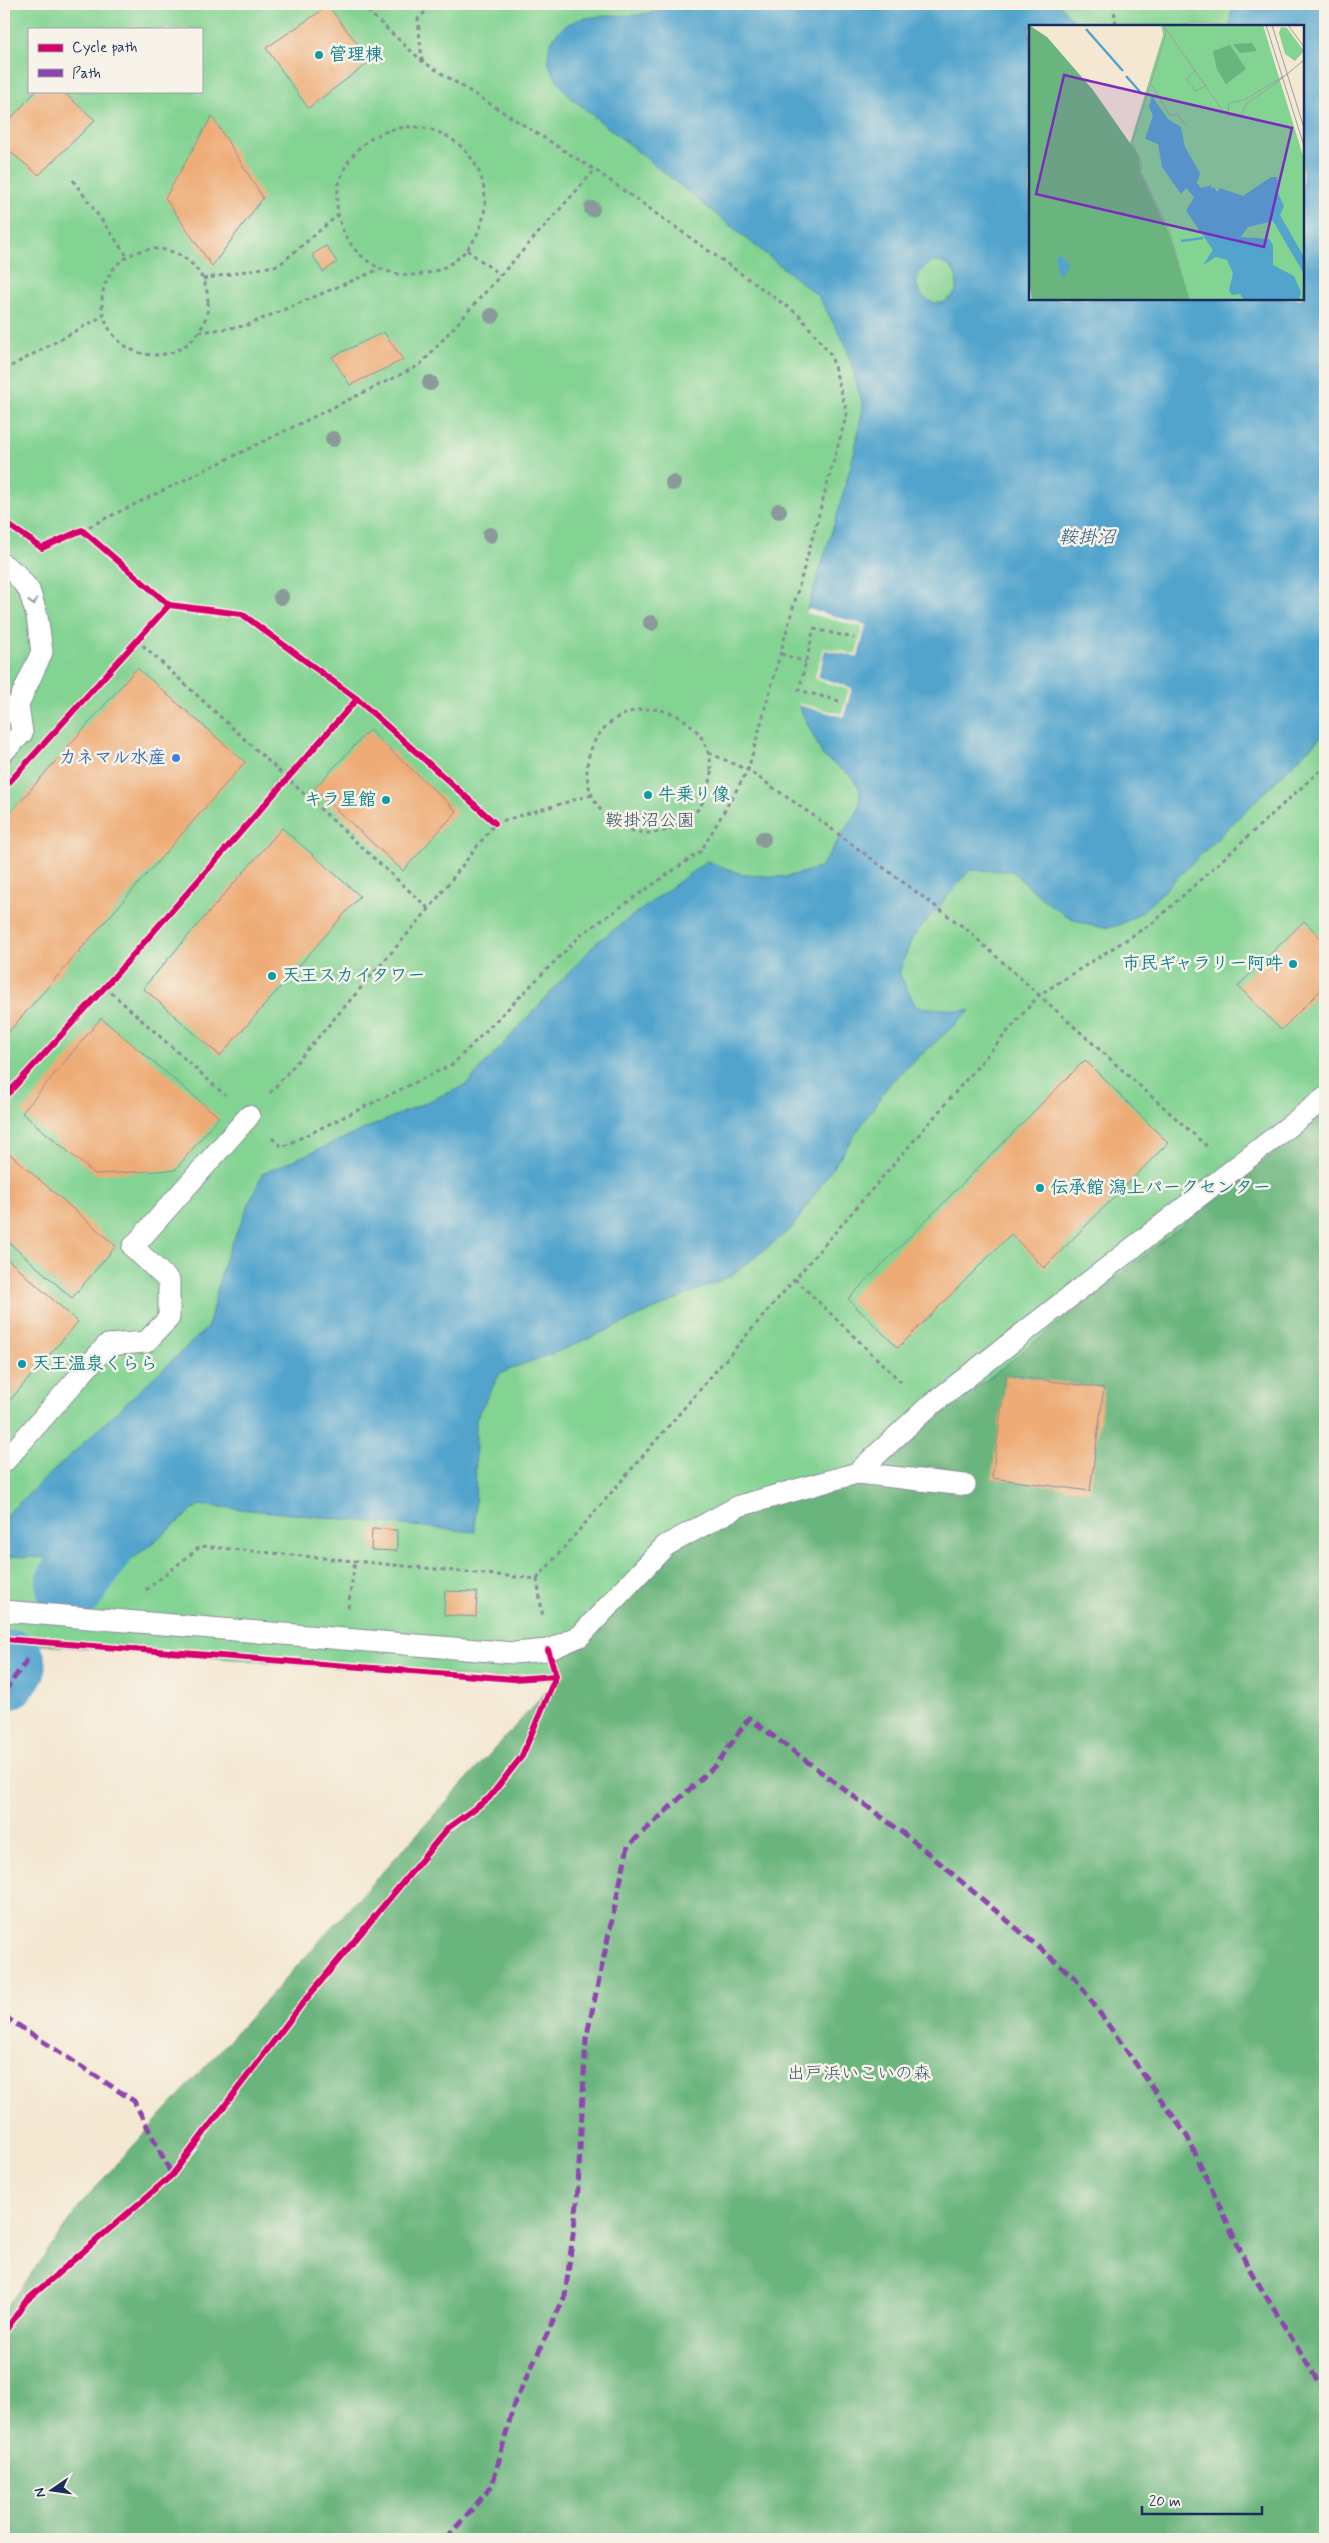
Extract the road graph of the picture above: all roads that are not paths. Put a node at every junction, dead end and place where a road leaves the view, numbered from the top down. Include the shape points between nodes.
1 (4, 565) edge
2 (11, 709) edge
3 (4, 751) edge
4 (1325, 1098) edge
5 (249, 1116) road end
6 (4, 1462) edge
7 (857, 1474) junction
8 (965, 1485) dead end
9 (4, 1611) edge

1 -> 2 lane via 15,572 29,590 42,652
2 - 3 lane via 22,733
4 - 7 lane via 927,1408
5 - 6 lane via 133,1247 169,1281 169,1318 146,1342 107,1345
7 - 8 lane
7 - 9 lane via 739,1506 690,1531 666,1546 580,1636 548,1650 514,1652

